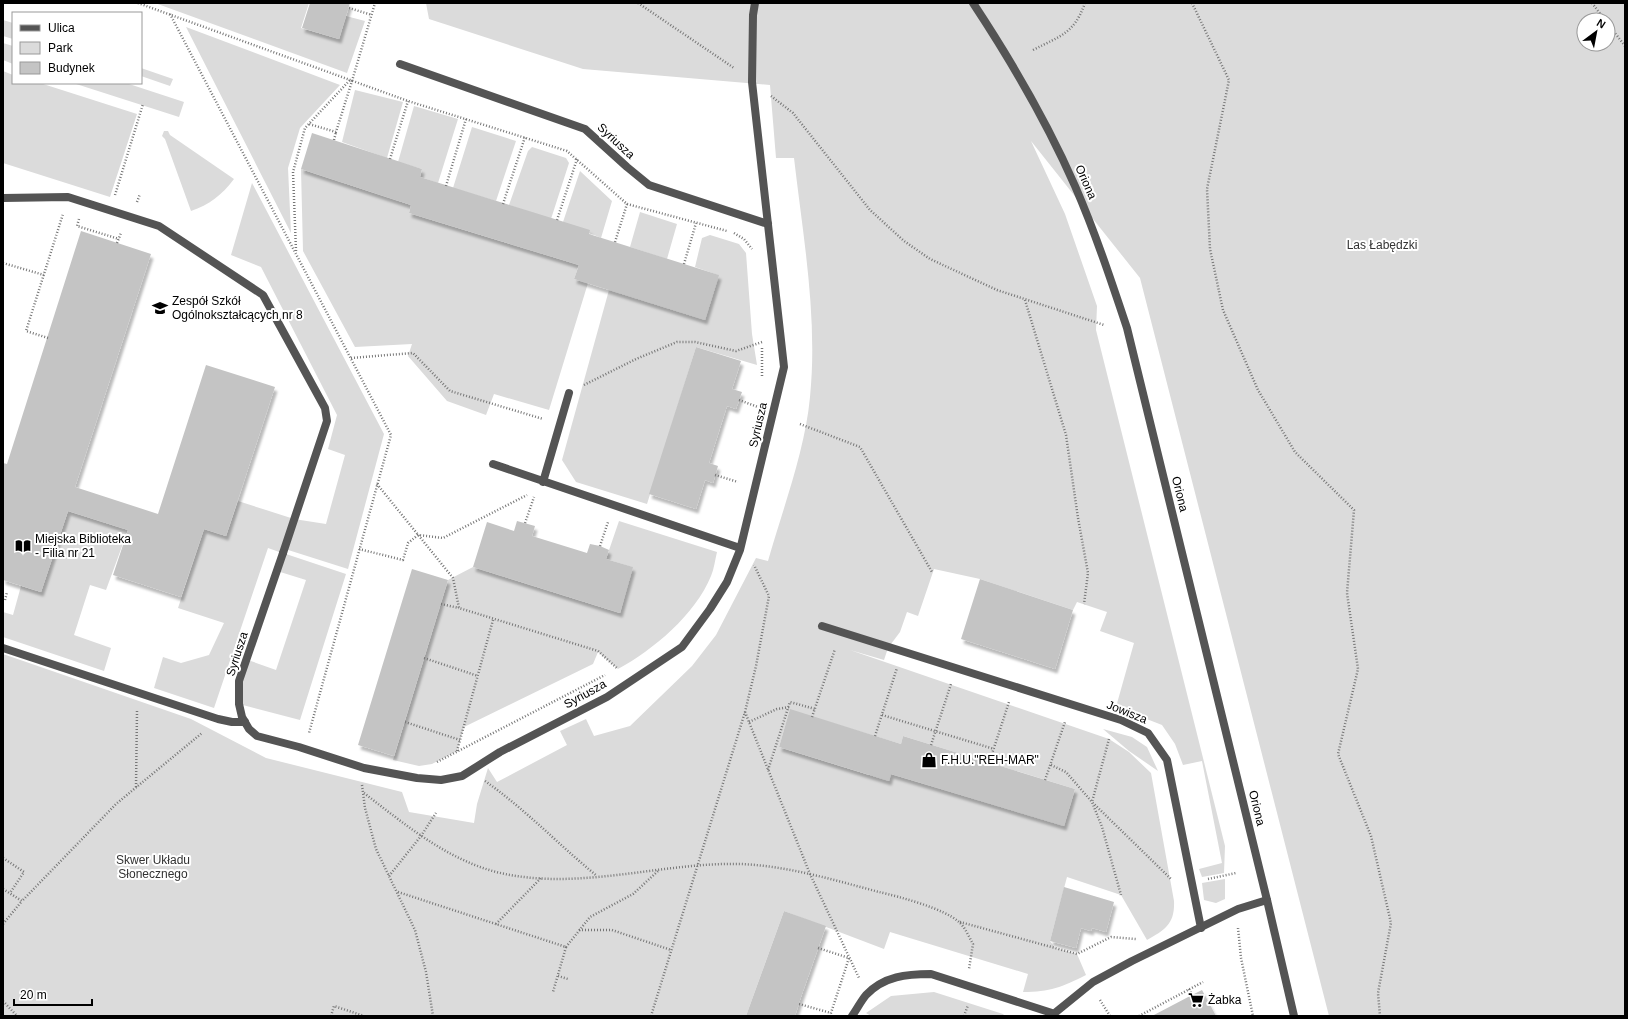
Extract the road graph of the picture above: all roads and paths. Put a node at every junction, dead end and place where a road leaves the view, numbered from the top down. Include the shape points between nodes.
1 (138, 3) edge
2 (376, 3) edge
3 (638, 3) edge
4 (755, 3) edge
5 (973, 3) edge
6 (1085, 3) edge
7 (1192, 3) edge
8 (1592, 3) edge
9 (349, 8) dead end
10 (1599, 12) edge
11 (372, 15) junction
12 (1616, 34) edge
13 (1625, 46) edge
14 (1033, 50) dead end
15 (400, 64) dead end
16 (351, 80) junction
17 (752, 82) junction
18 (408, 101) junction
19 (143, 104) dead end
20 (466, 119) junction
21 (309, 124) junction
22 (336, 132) junction
23 (525, 138) junction
24 (334, 140) dead end
25 (390, 159) dead end
26 (577, 159) junction
27 (446, 186) dead end
28 (68, 197) junction
29 (3, 198) edge
30 (503, 204) dead end
31 (627, 204) junction
32 (110, 210) junction
33 (557, 220) dead end
34 (85, 221) dead end
35 (696, 223) junction
36 (768, 224) junction
37 (120, 235) dead end
38 (118, 239) junction
39 (615, 242) dead end
40 (117, 243) dead end
41 (296, 254) dead end
42 (754, 255) dead end
43 (3, 263) edge
44 (684, 264) dead end
45 (44, 275) junction
46 (1025, 300) junction
47 (1104, 325) dead end
48 (761, 334) dead end
49 (48, 338) dead end
50 (762, 342) junction
51 (351, 358) dead end
52 (762, 384) dead end
53 (569, 393) joint
54 (760, 399) dead end
55 (739, 400) dead end
56 (758, 407) junction
57 (757, 414) dead end
58 (559, 424) junction
59 (800, 424) dead end
60 (493, 464) dead end
61 (715, 475) dead end
62 (740, 475) dead end
63 (543, 482) junction
64 (738, 482) junction
65 (378, 484) dead end
66 (736, 490) dead end
67 (609, 518) dead end
68 (525, 523) dead end
69 (418, 535) junction
70 (600, 546) dead end
71 (740, 548) junction
72 (359, 549) dead end
73 (754, 564) dead end
74 (932, 572) dead end
75 (7, 592) dead end
76 (5, 600) dead end
77 (441, 604) dead end
78 (1084, 604) dead end
79 (459, 608) junction
80 (493, 620) junction
81 (822, 626) dead end
82 (836, 645) dead end
83 (3, 648) edge
84 (424, 658) dead end
85 (899, 664) dead end
86 (623, 666) dead end
87 (618, 668) junction
88 (612, 671) dead end
89 (607, 674) dead end
90 (478, 676) junction
91 (951, 682) dead end
92 (137, 693) junction
93 (1009, 702) dead end
94 (789, 707) junction
95 (815, 709) junction
96 (745, 712) junction
97 (882, 715) junction
98 (812, 716) dead end
99 (218, 719) junction
100 (1065, 721) dead end
101 (245, 722) junction
102 (404, 722) dead end
103 (749, 722) junction
104 (936, 732) junction
105 (301, 733) dead end
106 (308, 735) dead end
107 (875, 736) dead end
108 (460, 740) junction
109 (1109, 740) dead end
110 (931, 745) dead end
111 (994, 749) junction
112 (457, 751) junction
113 (989, 763) dead end
114 (432, 764) dead end
115 (1051, 765) junction
116 (364, 768) junction
117 (768, 770) junction
118 (1045, 780) dead end
119 (484, 781) dead end
120 (136, 787) junction
121 (364, 793) junction
122 (1092, 802) junction
123 (436, 813) dead end
124 (421, 836) junction
125 (3, 858) edge
126 (697, 866) junction
127 (658, 871) junction
128 (1236, 873) dead end
129 (810, 874) junction
130 (389, 876) junction
131 (597, 876) junction
132 (541, 878) junction
133 (1171, 879) dead end
134 (1207, 879) dead end
135 (3, 889) edge
136 (397, 892) junction
137 (10, 894) junction
138 (1121, 895) dead end
139 (1267, 900) junction
140 (22, 901) junction
141 (959, 922) junction
142 (3, 924) edge
143 (496, 924) junction
144 (1237, 925) dead end
145 (1201, 928) junction
146 (579, 930) junction
147 (1140, 939) dead end
148 (566, 947) junction
149 (818, 948) dead end
150 (671, 950) junction
151 (849, 958) junction
152 (558, 976) junction
153 (568, 979) dead end
154 (1203, 982) dead end
155 (966, 985) junction
156 (1189, 989) junction
157 (552, 992) dead end
158 (866, 995) junction
159 (1192, 995) dead end
160 (1101, 999) dead end
161 (3, 1001) edge
162 (799, 1004) dead end
163 (968, 1005) dead end
164 (830, 1015) edge
165 (1051, 1015) edge
166 (17, 1016) edge
167 (331, 1016) edge
168 (364, 1016) edge
169 (433, 1016) edge
170 (651, 1016) edge
171 (852, 1016) edge
172 (964, 1016) edge
173 (1110, 1016) edge
174 (1139, 1016) edge
175 (1253, 1016) edge
176 (1294, 1016) edge
177 (1380, 1016) edge

1 - 16 path
2 - 11 path
3 - 17 path
4 - 17 street, Syriusza
5 - 139 street, Oriona via 1011,60 1075,186 1127,328
6 - 14 path via 1075,24 1067,33
7 - 177 path via 1229,80 1207,189 1210,249 1223,310 1258,390 1295,452 1354,510 1347,593 1358,669 1338,754 1371,836 1391,923 1378,993
8 - 10 path
9 - 11 path
11 - 16 path
12 - 13 path
15 - 36 street, Syriusza via 578,126 597,138 649,185
16 - 18 path
16 - 21 path
16 - 22 path
17 - 36 street, Syriusza
17 - 46 path via 793,113 870,210 904,242 930,259
18 - 20 path
18 - 25 path
19 - 32 path
20 - 23 path
20 - 27 path
21 - 22 path
21 - 41 path via 305,128 293,172
22 - 24 path
23 - 26 path via 567,151
23 - 30 path
26 - 31 path
26 - 33 path
28 - 29 street, Syriusza
28 - 32 street, Syriusza
28 - 45 path
31 - 35 path
31 - 39 path
32 - 101 street, Syriusza via 159,226 263,295 325,408 327,421 240,681 239,704
34 - 38 path via 79,219 77,226
35 - 42 path via 733,233 744,239
35 - 44 path
36 - 71 street, Syriusza via 784,367
37 - 38 path
38 - 40 path
43 - 45 path
45 - 49 path via 26,332
46 - 47 path
46 - 78 path via 1066,435 1088,573
48 - 50 path
50 - 52 path
50 - 53 path via 736,351 695,342 677,342 636,359
51 - 58 path via 413,353 450,391
53 - 58 street
54 - 56 path
55 - 56 path
56 - 57 path
58 - 63 street
59 - 74 path via 860,447
60 - 63 street
61 - 64 path
62 - 64 path
63 - 71 street
64 - 66 path
65 - 69 path
67 - 70 path
68 - 69 path via 534,493 443,538
69 - 72 path via 408,543 403,560
69 - 79 path via 453,578
71 - 116 street, Syriusza via 727,582 682,647 607,697 500,752 462,776 441,780
73 - 96 path via 769,596
75 - 76 path
77 - 79 path
79 - 80 path
80 - 87 path via 598,651
80 - 90 path
81 - 145 street, Jowisza via 1121,720 1148,733 1167,760
82 - 95 path
83 - 92 street
84 - 90 path
85 - 97 path
86 - 87 path
87 - 88 path
89 - 112 path
90 - 108 path
91 - 104 path
92 - 99 street
92 - 120 path
93 - 111 path
94 - 95 path via 790,702
94 - 103 path via 777,709
94 - 117 path
95 - 98 path
96 - 103 path
96 - 126 path
97 - 104 path
97 - 107 path
99 - 101 street
99 - 120 path
100 - 115 path
101 - 116 street, Syriusza via 258,736
102 - 108 path
103 - 117 path
104 - 110 path
104 - 111 path
105 - 106 path
108 - 112 path
109 - 122 path
111 - 113 path
112 - 114 path
115 - 118 path
115 - 122 path via 1066,772
116 - 121 path
117 - 129 path
119 - 131 path via 514,801 553,840
120 - 140 path via 116,804
121 - 124 path
121 - 130 path via 365,808 376,849
122 - 133 path
122 - 138 path via 1102,827
123 - 124 path
124 - 130 path
124 - 132 path via 457,857 481,866 505,874
125 - 137 path via 24,872
126 - 127 path
126 - 129 path via 772,866
126 - 150 path
127 - 131 path
127 - 146 path via 633,894 590,917
128 - 134 path
129 - 141 path via 901,898 932,908
129 - 151 path
130 - 136 path
131 - 132 path via 573,879
132 - 143 path
135 - 137 path
136 - 143 path
136 - 169 path via 415,930 426,972
137 - 140 path
139 - 145 street via 1238,909
139 - 176 street, Oriona
140 - 142 path
141 - 147 path via 1077,954 1111,937
141 - 155 path via 973,944
143 - 148 path
144 - 175 path
145 - 165 street via 1093,982
146 - 148 path
146 - 150 path via 612,930
148 - 152 path
149 - 151 path
150 - 170 path
151 - 158 path
151 - 164 path
152 - 153 path
152 - 157 path
154 - 156 path
155 - 158 street via 931,974 912,974 887,979
155 - 165 street
156 - 159 path
156 - 174 path
158 - 171 street
160 - 173 path
161 - 166 path
162 - 164 path
163 - 172 path
167 - 168 path via 334,1006

